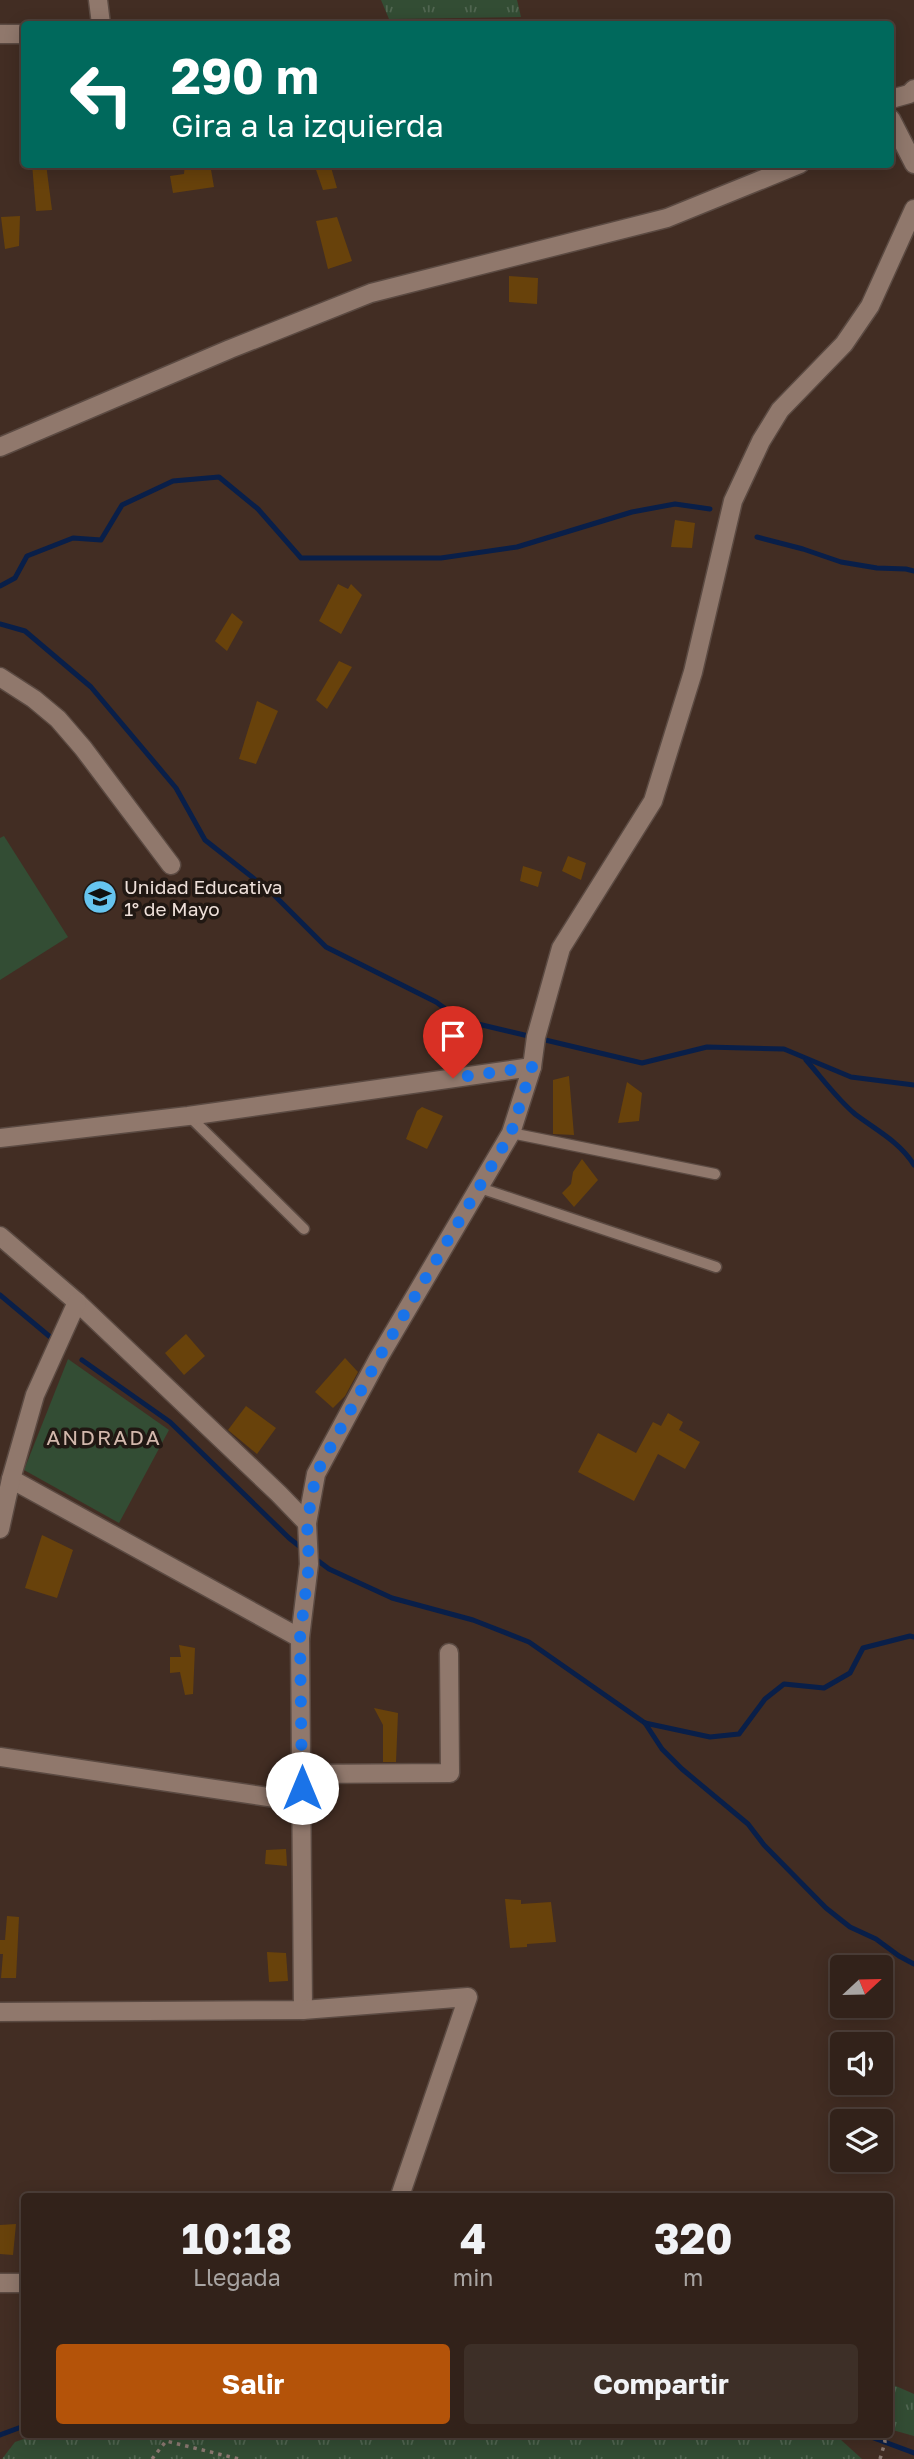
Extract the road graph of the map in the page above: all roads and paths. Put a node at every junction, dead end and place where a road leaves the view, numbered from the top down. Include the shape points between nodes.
1 (98, 0) edge
2 (101, 21) edge
3 (0, 34) edge
4 (21, 34) edge
5 (914, 89) edge
6 (894, 98) edge
7 (897, 148) edge
8 (914, 164) edge
9 (790, 168) edge
10 (914, 209) edge
11 (0, 447) edge
12 (0, 677) edge
13 (171, 865) dead end
14 (532, 1067) junction
15 (188, 1115) junction
16 (511, 1133) junction
17 (0, 1138) edge
18 (715, 1174) dead end
19 (480, 1188) junction
20 (304, 1229) dead end
21 (0, 1236) edge
22 (716, 1267) dead end
23 (76, 1302) junction
24 (11, 1479) junction
25 (0, 1529) edge
26 (308, 1532) junction
27 (300, 1638) junction
28 (449, 1653) dead end
29 (0, 1756) edge
30 (303, 1774) junction
31 (302, 1802) junction
32 (303, 2010) junction
33 (0, 2012) edge
34 (401, 2193) edge
35 (0, 2283) edge
36 (21, 2283) edge
37 (884, 2438) edge
38 (152, 2459) edge
39 (239, 2459) edge
40 (880, 2459) edge

1 - 2 street
3 - 4 street
5 - 6 street
7 - 8 street
9 - 11 street via 667,218 372,293
10 - 14 street via 870,306 844,344 780,410 733,501 694,672 653,801 561,948
12 - 13 street via 58,719
14 - 15 street
14 - 16 street
15 - 17 street
15 - 20 lane
16 - 18 lane
16 - 19 street
19 - 22 lane
19 - 26 street via 316,1474
21 - 23 street
23 - 24 street via 35,1395
23 - 26 street via 279,1494
24 - 25 street
24 - 27 street
26 - 27 street
27 - 30 street
28 - 30 street via 450,1773
29 - 31 street
30 - 31 street
31 - 32 street
32 - 33 street
32 - 34 street via 468,1997
35 - 36 street
37 - 40 path
38 - 39 path via 166,2441

